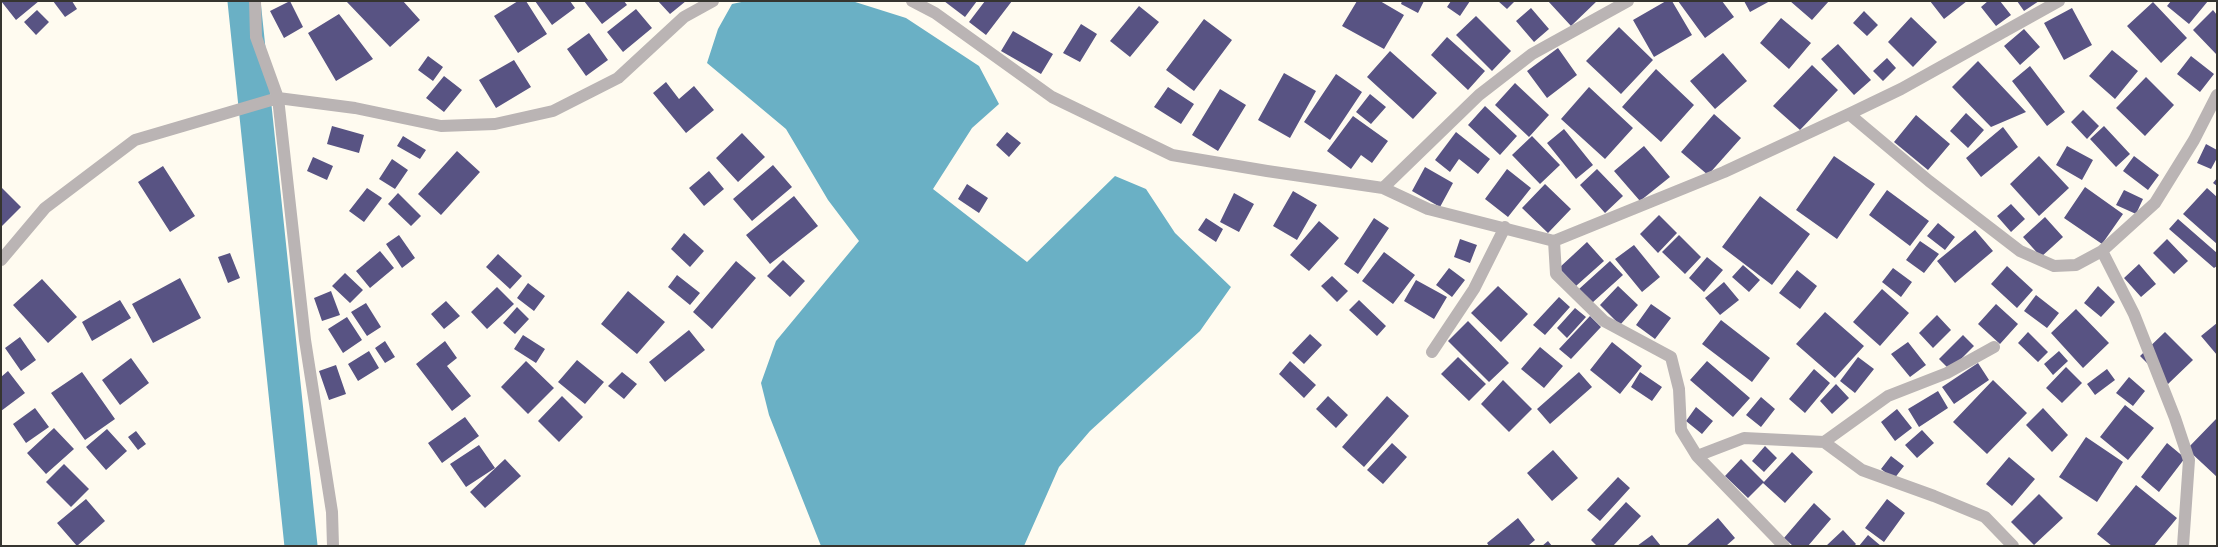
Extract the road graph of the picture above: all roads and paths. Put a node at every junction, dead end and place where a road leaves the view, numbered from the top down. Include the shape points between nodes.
1 (255, 1) edge
2 (713, 1) edge
3 (912, 1) edge
4 (2059, 1) edge
5 (1623, 2) edge
6 (2217, 95) edge
7 (274, 100) junction
8 (1849, 114) junction
9 (1383, 188) junction
10 (1505, 227) junction
11 (1554, 240) junction
12 (2102, 251) junction
13 (1, 260) edge
14 (1994, 347) dead end
15 (1432, 352) dead end
16 (1824, 442) junction
17 (1697, 456) junction
18 (333, 546) edge
19 (1784, 546) edge
20 (2013, 546) edge
21 (2183, 546) edge

1 - 7 street via 256,37
2 - 7 street via 684,18 618,78 553,111 495,124 441,126 355,108
3 - 9 street via 935,13 1052,97 1172,155
4 - 8 street via 1901,90
5 - 9 street via 1532,54 1479,95
6 - 12 street via 2194,140 2155,202
7 - 13 street via 245,106 135,140 45,208
7 - 18 street via 305,340 332,512
8 - 11 street via 1724,172
8 - 12 street via 1929,181 2020,250 2054,266 2076,265
9 - 10 street via 1428,209
10 - 11 street
10 - 15 street via 1474,289
11 - 17 street via 1556,274 1604,322 1671,357 1679,389 1681,430
12 - 21 street via 2134,314 2189,460
14 - 16 street via 1947,373 1888,396
16 - 17 street via 1744,438
16 - 20 street via 1862,470 1985,517
17 - 19 street

